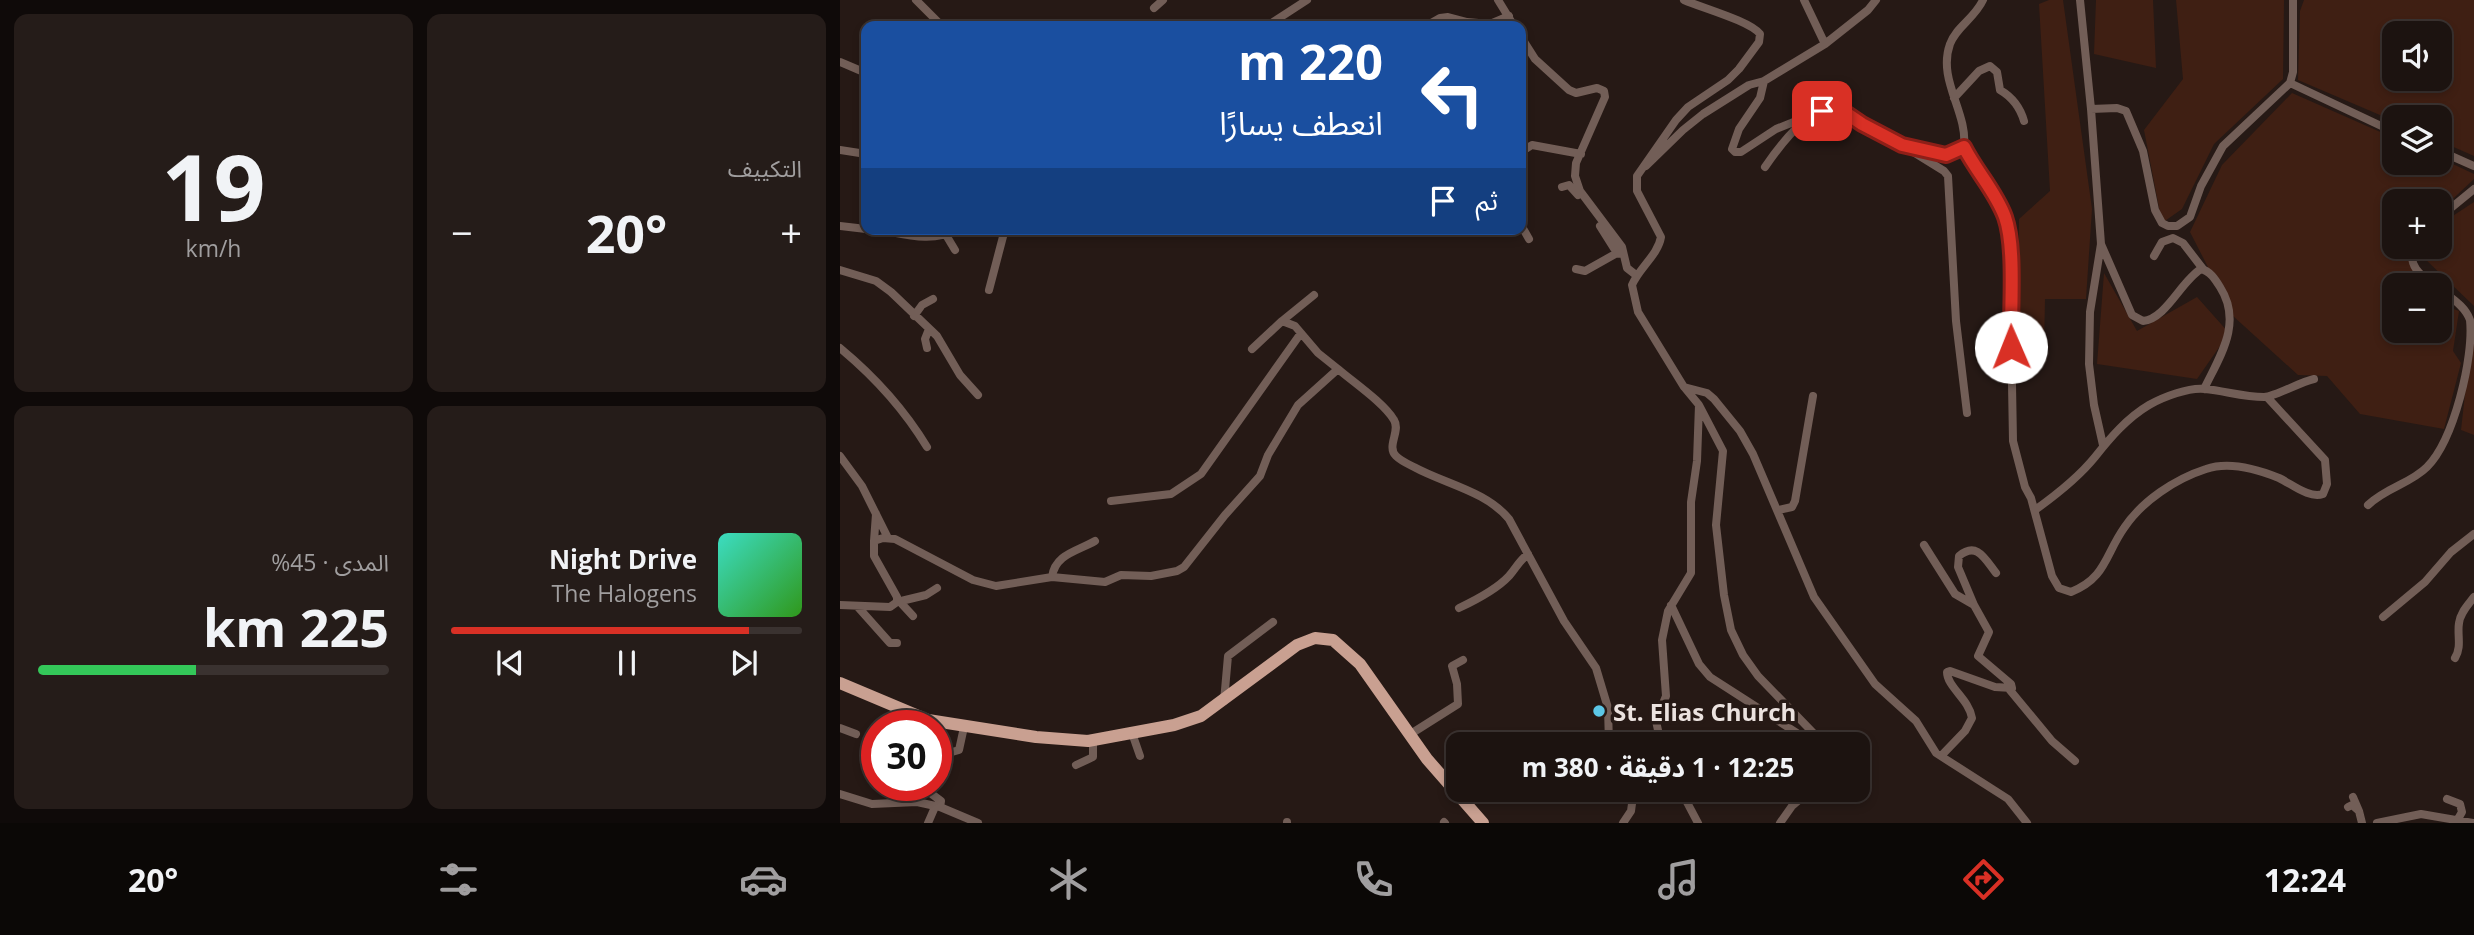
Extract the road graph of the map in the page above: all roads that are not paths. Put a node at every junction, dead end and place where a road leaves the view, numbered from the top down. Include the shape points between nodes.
1 (916, 0) edge
2 (1163, 0) edge
3 (1307, 0) edge
4 (1498, 0) edge
5 (1684, 0) edge
6 (1804, 0) edge
7 (1876, 0) edge
8 (1983, 0) edge
9 (2080, 0) edge
10 (2293, 0) edge
11 (1154, 8) dead end
12 (1509, 16) junction
13 (937, 21) edge
14 (1275, 21) edge
15 (1435, 21) edge
16 (1463, 21) edge
17 (1497, 21) edge
18 (1512, 21) edge
19 (1825, 44) junction
20 (1526, 45) edge
21 (840, 62) edge
22 (861, 71) edge
23 (1764, 81) junction
24 (2290, 83) junction
25 (1954, 98) junction
26 (2091, 108) junction
27 (1822, 111) junction
28 (2024, 121) dead end
29 (2382, 126) edge
30 (1902, 145) junction
31 (1964, 147) junction
32 (1526, 149) edge
33 (840, 150) edge
34 (861, 153) edge
35 (1581, 154) junction
36 (2452, 157) edge
37 (2474, 166) edge
38 (1643, 167) junction
39 (1765, 167) dead end
40 (1562, 187) dead end
41 (2474, 189) edge
42 (2452, 206) edge
43 (840, 226) edge
44 (861, 228) edge
45 (1526, 234) edge
46 (920, 235) edge
47 (941, 235) edge
48 (951, 235) edge
49 (1003, 235) edge
50 (1529, 239) dead end
51 (2101, 244) junction
52 (954, 250) dead end
53 (1621, 254) junction
54 (2154, 256) dead end
55 (2412, 259) edge
56 (1576, 269) dead end
57 (840, 270) edge
58 (2203, 270) junction
59 (2421, 273) edge
60 (1636, 275) junction
61 (989, 290) dead end
62 (1314, 295) dead end
63 (933, 299) dead end
64 (2452, 299) edge
65 (914, 316) junction
66 (1282, 321) junction
67 (929, 329) junction
68 (1301, 333) junction
69 (840, 348) edge
70 (928, 348) dead end
71 (1252, 349) dead end
72 (1338, 369) junction
73 (2314, 379) dead end
74 (1684, 387) junction
75 (2204, 389) junction
76 (978, 395) dead end
77 (1813, 396) dead end
78 (2267, 397) junction
79 (1699, 405) junction
80 (1967, 413) dead end
81 (2103, 445) junction
82 (927, 447) dead end
83 (840, 456) edge
84 (1111, 501) dead end
85 (2368, 505) dead end
86 (1778, 510) junction
87 (2035, 510) junction
88 (876, 514) junction
89 (2474, 534) edge
90 (888, 538) junction
91 (874, 541) junction
92 (1095, 541) dead end
93 (1924, 545) dead end
94 (1528, 554) junction
95 (1958, 559) junction
96 (1966, 570) dead end
97 (1996, 573) dead end
98 (1052, 577) junction
99 (937, 588) dead end
100 (2474, 597) edge
101 (899, 602) junction
102 (840, 605) edge
103 (1671, 605) junction
104 (1974, 605) junction
105 (857, 606) junction
106 (1459, 608) dead end
107 (913, 616) dead end
108 (2383, 617) dead end
109 (1273, 622) dead end
110 (897, 643) dead end
111 (2455, 658) dead end
112 (1463, 660) dead end
113 (841, 685) edge
114 (2009, 689) junction
115 (1224, 701) junction
116 (964, 727) junction
117 (840, 728) edge
118 (1609, 732) edge
119 (1658, 732) edge
120 (1795, 732) edge
121 (1812, 732) edge
122 (1132, 733) junction
123 (856, 734) dead end
124 (1409, 734) junction
125 (1093, 740) junction
126 (952, 753) edge
127 (1941, 756) junction
128 (1140, 757) dead end
129 (2075, 761) dead end
130 (1076, 765) dead end
131 (840, 794) edge
132 (2353, 797) dead end
133 (2446, 799) dead end
134 (941, 801) edge
135 (1632, 802) edge
136 (1687, 802) edge
137 (1797, 802) edge
138 (937, 807) junction
139 (2348, 807) dead end
140 (2359, 811) junction
141 (2458, 819) junction
142 (928, 823) edge
143 (978, 823) edge
144 (1483, 823) edge
145 (1623, 823) edge
146 (1698, 823) edge
147 (1780, 823) edge
148 (2027, 823) edge
149 (2362, 823) edge
150 (2377, 823) edge
151 (2473, 823) edge

1 - 13 street
2 - 11 street
3 - 14 street
4 - 12 street
5 - 38 street via 1755,28 1759,42 1728,80 1688,107
6 - 19 street
7 - 19 street
8 - 25 street via 1949,46 1946,64
9 - 26 street
10 - 24 street
12 - 17 street
12 - 18 street
15 - 16 street via 1448,17
19 - 23 street
20 - 35 street via 1535,60 1569,90 1604,91
21 - 22 street
23 - 27 street via 1760,98 1733,140 1735,152
23 - 38 street via 1749,85 1703,114
24 - 26 street via 2223,146 2190,217 2177,226 2168,226 2158,217 2143,152 2126,111
24 - 29 street
25 - 28 street via 1979,71 1990,66 1997,72 2000,90 2020,109
25 - 31 street
26 - 51 street
27 - 30 street via 1840,109
27 - 39 street via 1790,135
30 - 31 street via 1946,155
30 - 80 street via 1948,176 1956,320
31 - 87 street via 2007,225 2013,441
32 - 35 street via 1532,145
33 - 34 street
35 - 53 street via 1574,170 1576,182 1622,247
36 - 37 street
38 - 60 street via 1637,176 1637,191 1661,237 1660,245
40 - 53 street via 1574,188
41 - 42 street
43 - 44 street
45 - 50 street
46 - 47 street
48 - 52 street
49 - 61 street
51 - 58 street via 2132,314 2143,321 2155,317
51 - 81 street via 2088,354
53 - 56 street via 1591,269
53 - 60 street
54 - 58 street via 2162,242 2173,238 2183,243
55 - 59 street
57 - 65 street via 876,281
58 - 75 street via 2218,284 2230,313 2226,343
60 - 74 street via 1631,291 1638,312
62 - 66 street
63 - 65 street
64 - 85 street via 2465,310 2472,332 2471,365 2460,409 2428,466
65 - 67 street
66 - 68 street
66 - 71 street
67 - 70 street
67 - 76 street
68 - 72 street
68 - 84 street via 1201,474 1171,494
69 - 82 street via 880,384
72 - 94 street via 1394,420 1396,456 1498,508 1514,526
72 - 98 street via 1298,405 1260,476 1184,567 1151,576 1121,575 1105,582
73 - 78 street
74 - 79 street
74 - 86 street via 1707,393 1730,417
75 - 78 street
75 - 81 street via 2149,405
77 - 86 street via 1793,508
78 - 87 street via 2325,460 2323,494 2314,495 2243,467 2206,469 2150,499 2125,526 2101,570 2071,592 2054,582
79 - 103 street via 1691,502 1692,566
79 - 121 street via 1723,452 1716,525 1731,630 1758,676
81 - 87 street via 2062,491
83 - 88 street
86 - 127 street via 1814,597 1830,622 1875,684 1916,721
88 - 90 street
88 - 91 street
89 - 108 street
90 - 91 street
90 - 98 street via 990,585
91 - 101 street via 874,556
92 - 98 street via 1065,555
93 - 104 street via 1955,594
94 - 106 street via 1502,582
94 - 118 street via 1596,668 1608,708
95 - 96 street
95 - 97 street via 1966,551 1976,550
95 - 104 street
99 - 101 street
100 - 111 street via 2458,625
101 - 105 street via 890,607
101 - 107 street
102 - 105 street
103 - 119 street via 1661,647 1666,696 1656,721
103 - 120 street via 1710,677
104 - 114 street via 1989,632 1978,656 2011,684
105 - 110 street via 890,643
109 - 115 street via 1228,656
112 - 124 street via 1452,667 1458,704
113 - 116 main road via 921,718
114 - 127 street via 1947,672 1948,681 1969,705 1972,718
114 - 129 street
115 - 122 main road via 1186,722
115 - 124 main road via 1297,645 1323,638 1333,640 1360,664
116 - 125 main road via 1066,741
116 - 126 street via 960,750
117 - 123 street
122 - 125 main road
122 - 128 street
124 - 144 main road
125 - 130 street via 1093,757
127 - 148 street via 2008,799
131 - 138 street via 872,804 917,802
132 - 140 street
133 - 141 street via 2460,804
134 - 138 street
135 - 145 street
136 - 146 street
137 - 147 street
138 - 142 street
138 - 143 street
139 - 140 street
140 - 149 street
141 - 150 street via 2421,814
141 - 151 street

